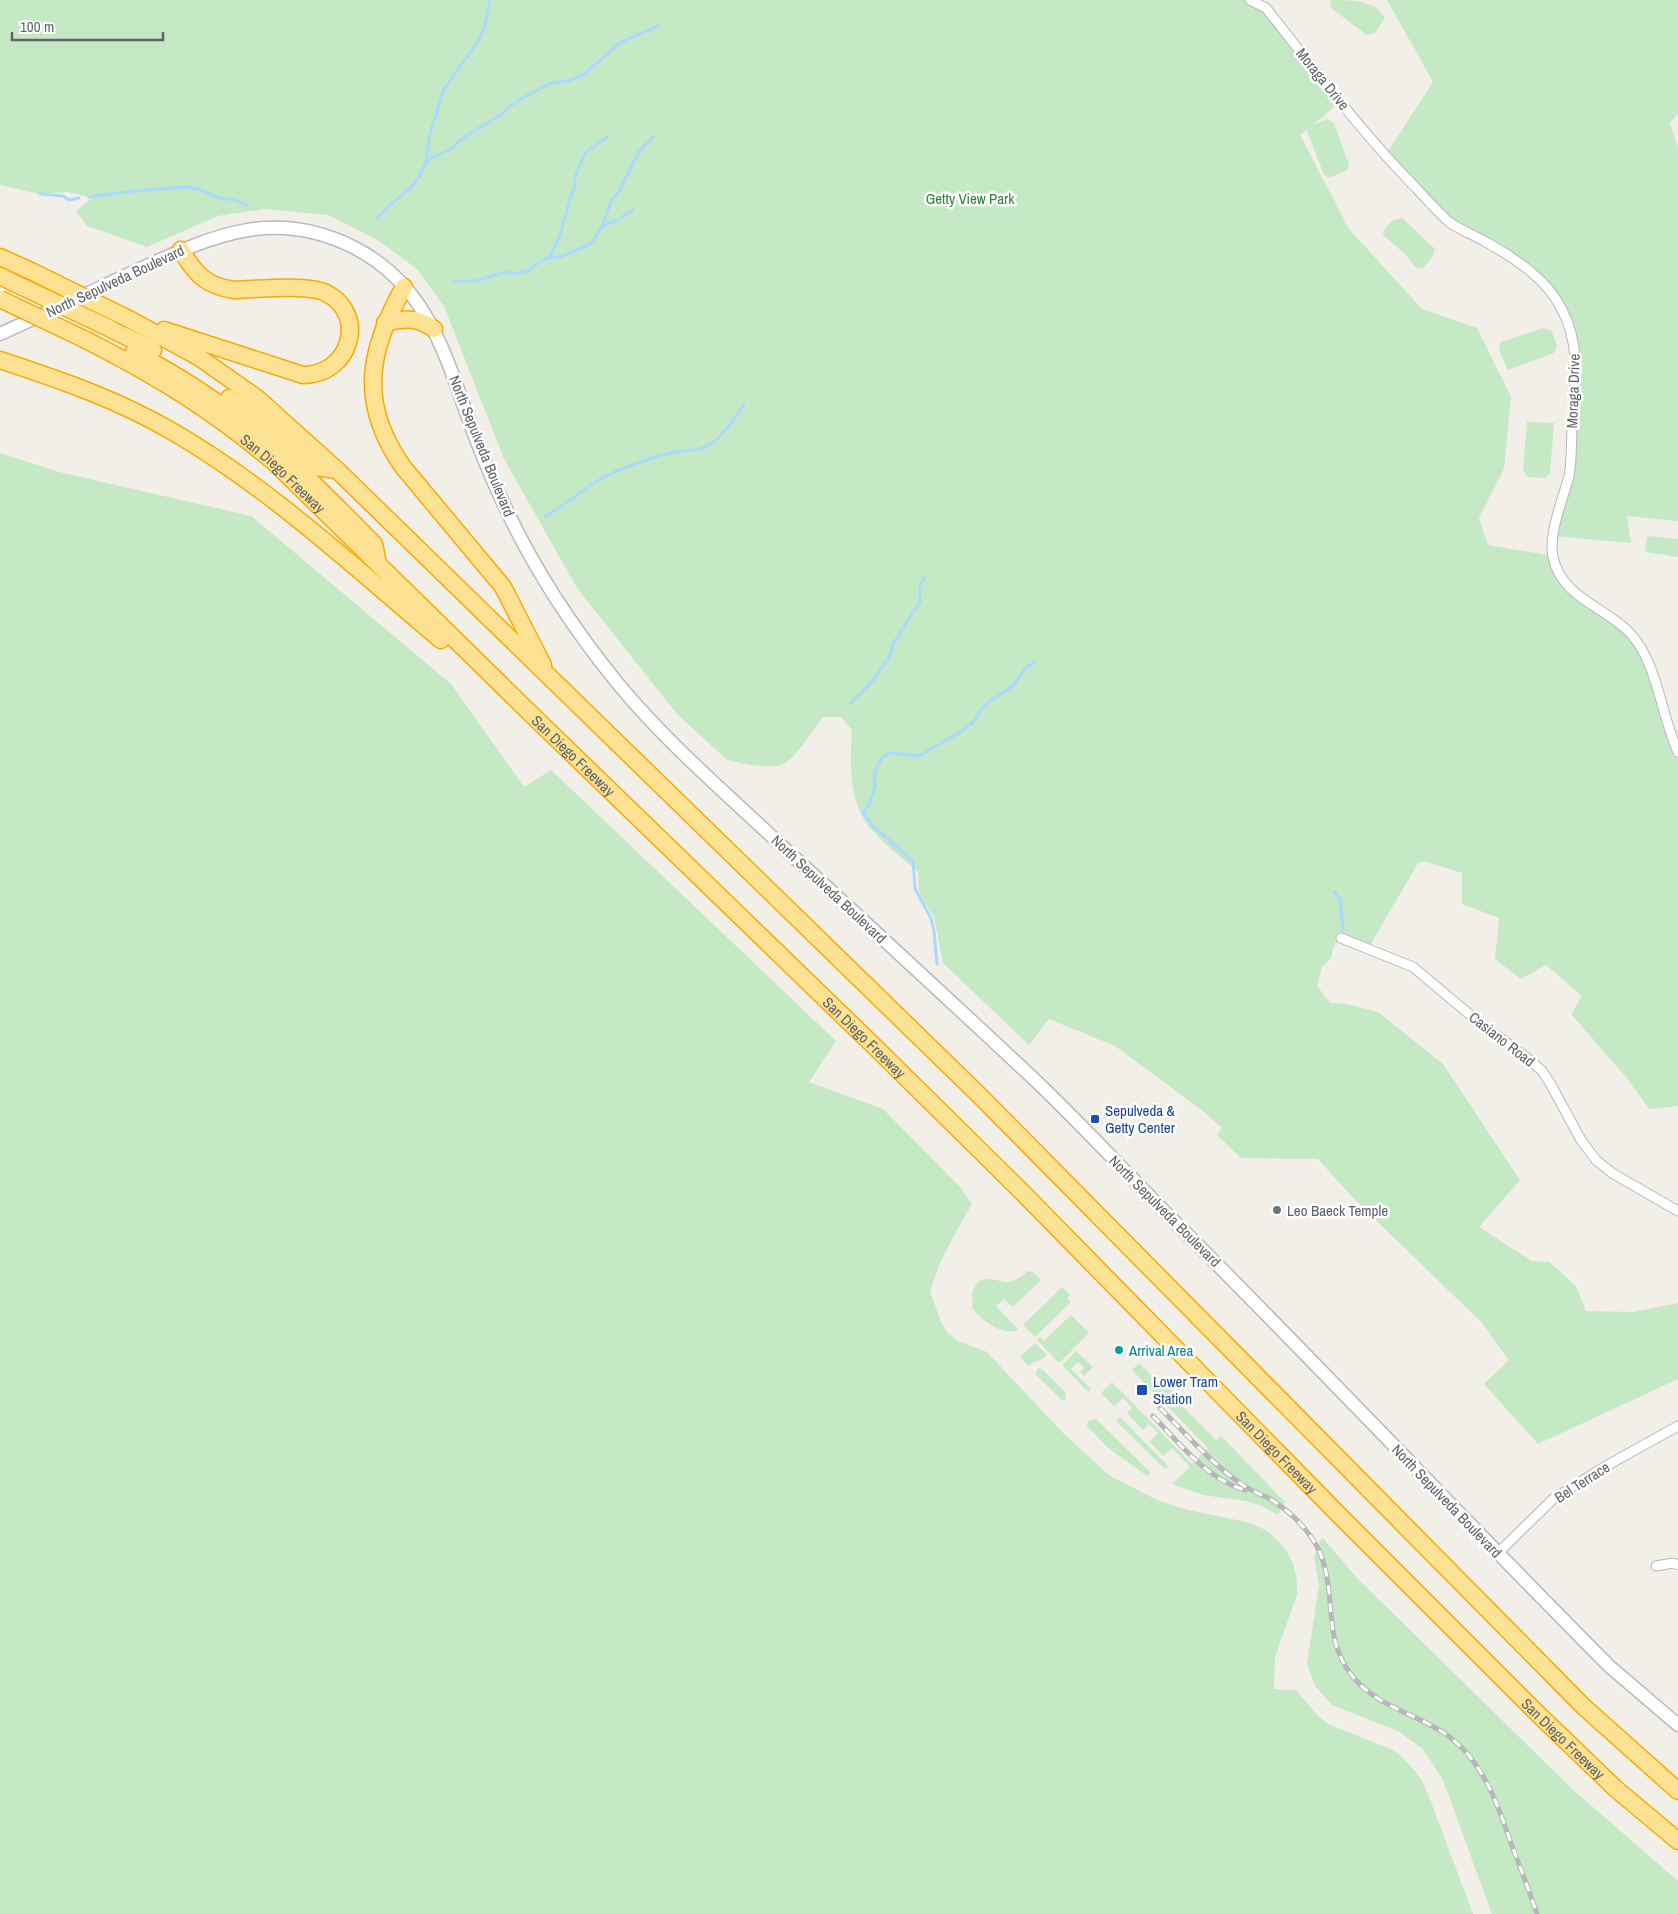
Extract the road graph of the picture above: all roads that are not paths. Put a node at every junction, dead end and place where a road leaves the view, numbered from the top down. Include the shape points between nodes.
1 (1250, 0) edge
2 (180, 250) junction
3 (0, 257) edge
4 (3, 283) edge
5 (404, 287) junction
6 (0, 299) edge
7 (131, 320) junction
8 (386, 323) junction
9 (434, 329) junction
10 (0, 334) edge
11 (99, 334) junction
12 (0, 360) edge
13 (337, 470) junction
14 (550, 678) junction
15 (530, 713) junction
16 (1678, 752) edge
17 (1341, 938) dead end
18 (1678, 1210) edge
19 (1678, 1426) edge
20 (1498, 1553) junction
21 (1678, 1565) edge
22 (1656, 1566) dead end
23 (1678, 1725) edge
24 (1678, 1791) edge
25 (1678, 1841) edge

1 - 16 street, Moraga Drive via 1266,8 1370,140 1450,223 1522,265 1547,287 1562,308 1574,341 1576,374 1569,473 1554,536 1553,556 1559,576 1574,592 1629,633 1639,646 1649,664
2 - 5 main road, North Sepulveda Boulevard via 244,229 264,227 303,231 352,247 382,266
2 - 7 highway via 198,275 224,288 308,289 327,293 342,307 349,323 348,342 341,358 319,374 296,374
2 - 10 main road, North Sepulveda Boulevard
3 - 7 highway, bridge
4 - 11 highway, bridge
5 - 8 highway
5 - 9 main road, North Sepulveda Boulevard
6 - 11 highway, San Diego Freeway, bridge
7 - 13 highway via 200,358 257,398
8 - 9 highway via 408,318
8 - 14 highway via 376,350 373,377 375,406 387,443 402,467 503,587
9 - 20 main road, North Sepulveda Boulevard via 482,455 517,532 562,608 635,704 700,770 1065,1109
11 - 13 highway via 144,345 174,362 251,413 316,467
11 - 15 highway, San Diego Freeway via 245,437 275,463
12 - 15 highway via 99,394 174,432 218,459 276,502
13 - 14 highway
14 - 24 highway via 1103,1220 1584,1707
15 - 25 highway, San Diego Freeway via 1076,1246 1538,1714 1616,1789
17 - 18 street, Casiano Road via 1413,967 1531,1061 1550,1083 1581,1140 1596,1160 1612,1173
19 - 20 street, Bel Terrace via 1553,1499
20 - 23 main road, North Sepulveda Boulevard via 1609,1666
21 - 22 street

